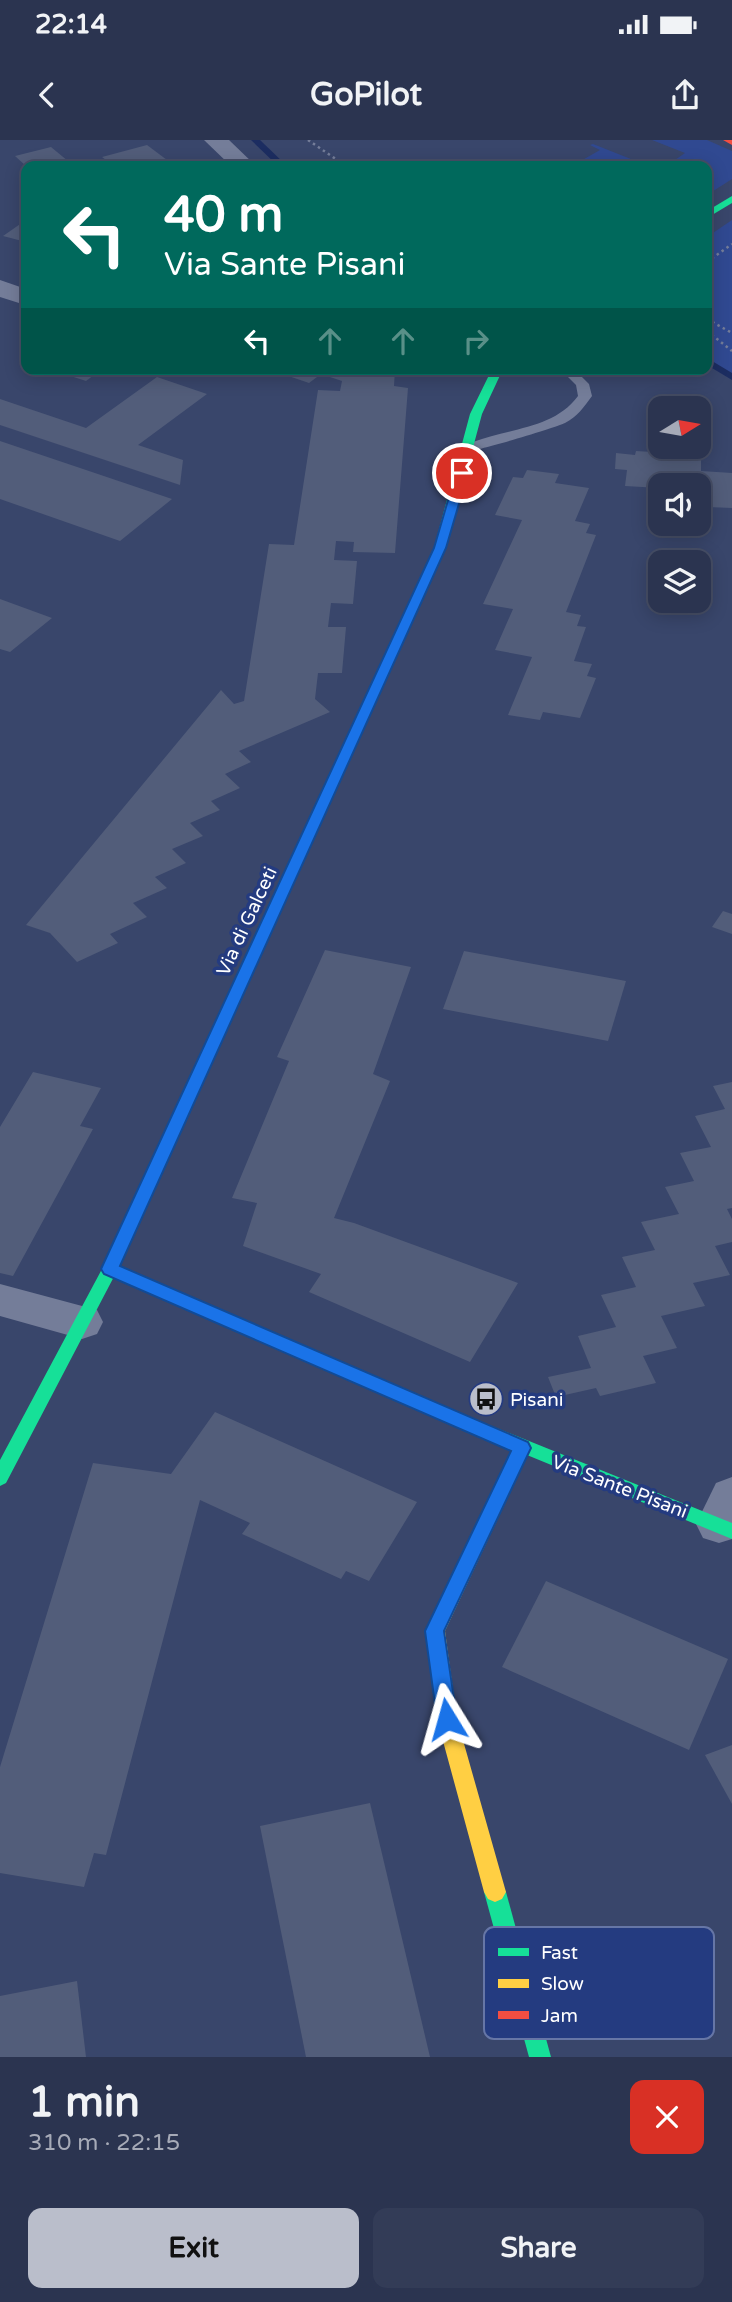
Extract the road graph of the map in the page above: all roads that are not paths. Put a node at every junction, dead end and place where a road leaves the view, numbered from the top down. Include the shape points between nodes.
1 (215, 140) edge
2 (238, 161) edge
3 (732, 199) edge
4 (712, 212) edge
5 (495, 375) edge
6 (572, 375) edge
7 (469, 449) junction
8 (110, 1269) junction
9 (0, 1300) edge
10 (82, 1322) junction
11 (522, 1448) junction
12 (0, 1478) edge
13 (728, 1517) edge
14 (504, 1927) edge
15 (535, 2039) edge
16 (540, 2057) edge

1 - 2 street
3 - 4 street
5 - 7 street, Via di Galceti via 476,414
6 - 7 lane via 582,384 585,396 576,411 547,426
7 - 8 street, Via di Galceti via 440,548
8 - 10 street, Via di Galceti
8 - 11 street, Via Sante Pisani
9 - 10 street
10 - 12 street, Via di Galceti
11 - 13 street, Via Sante Pisani
11 - 14 street via 435,1631 447,1719
15 - 16 street

